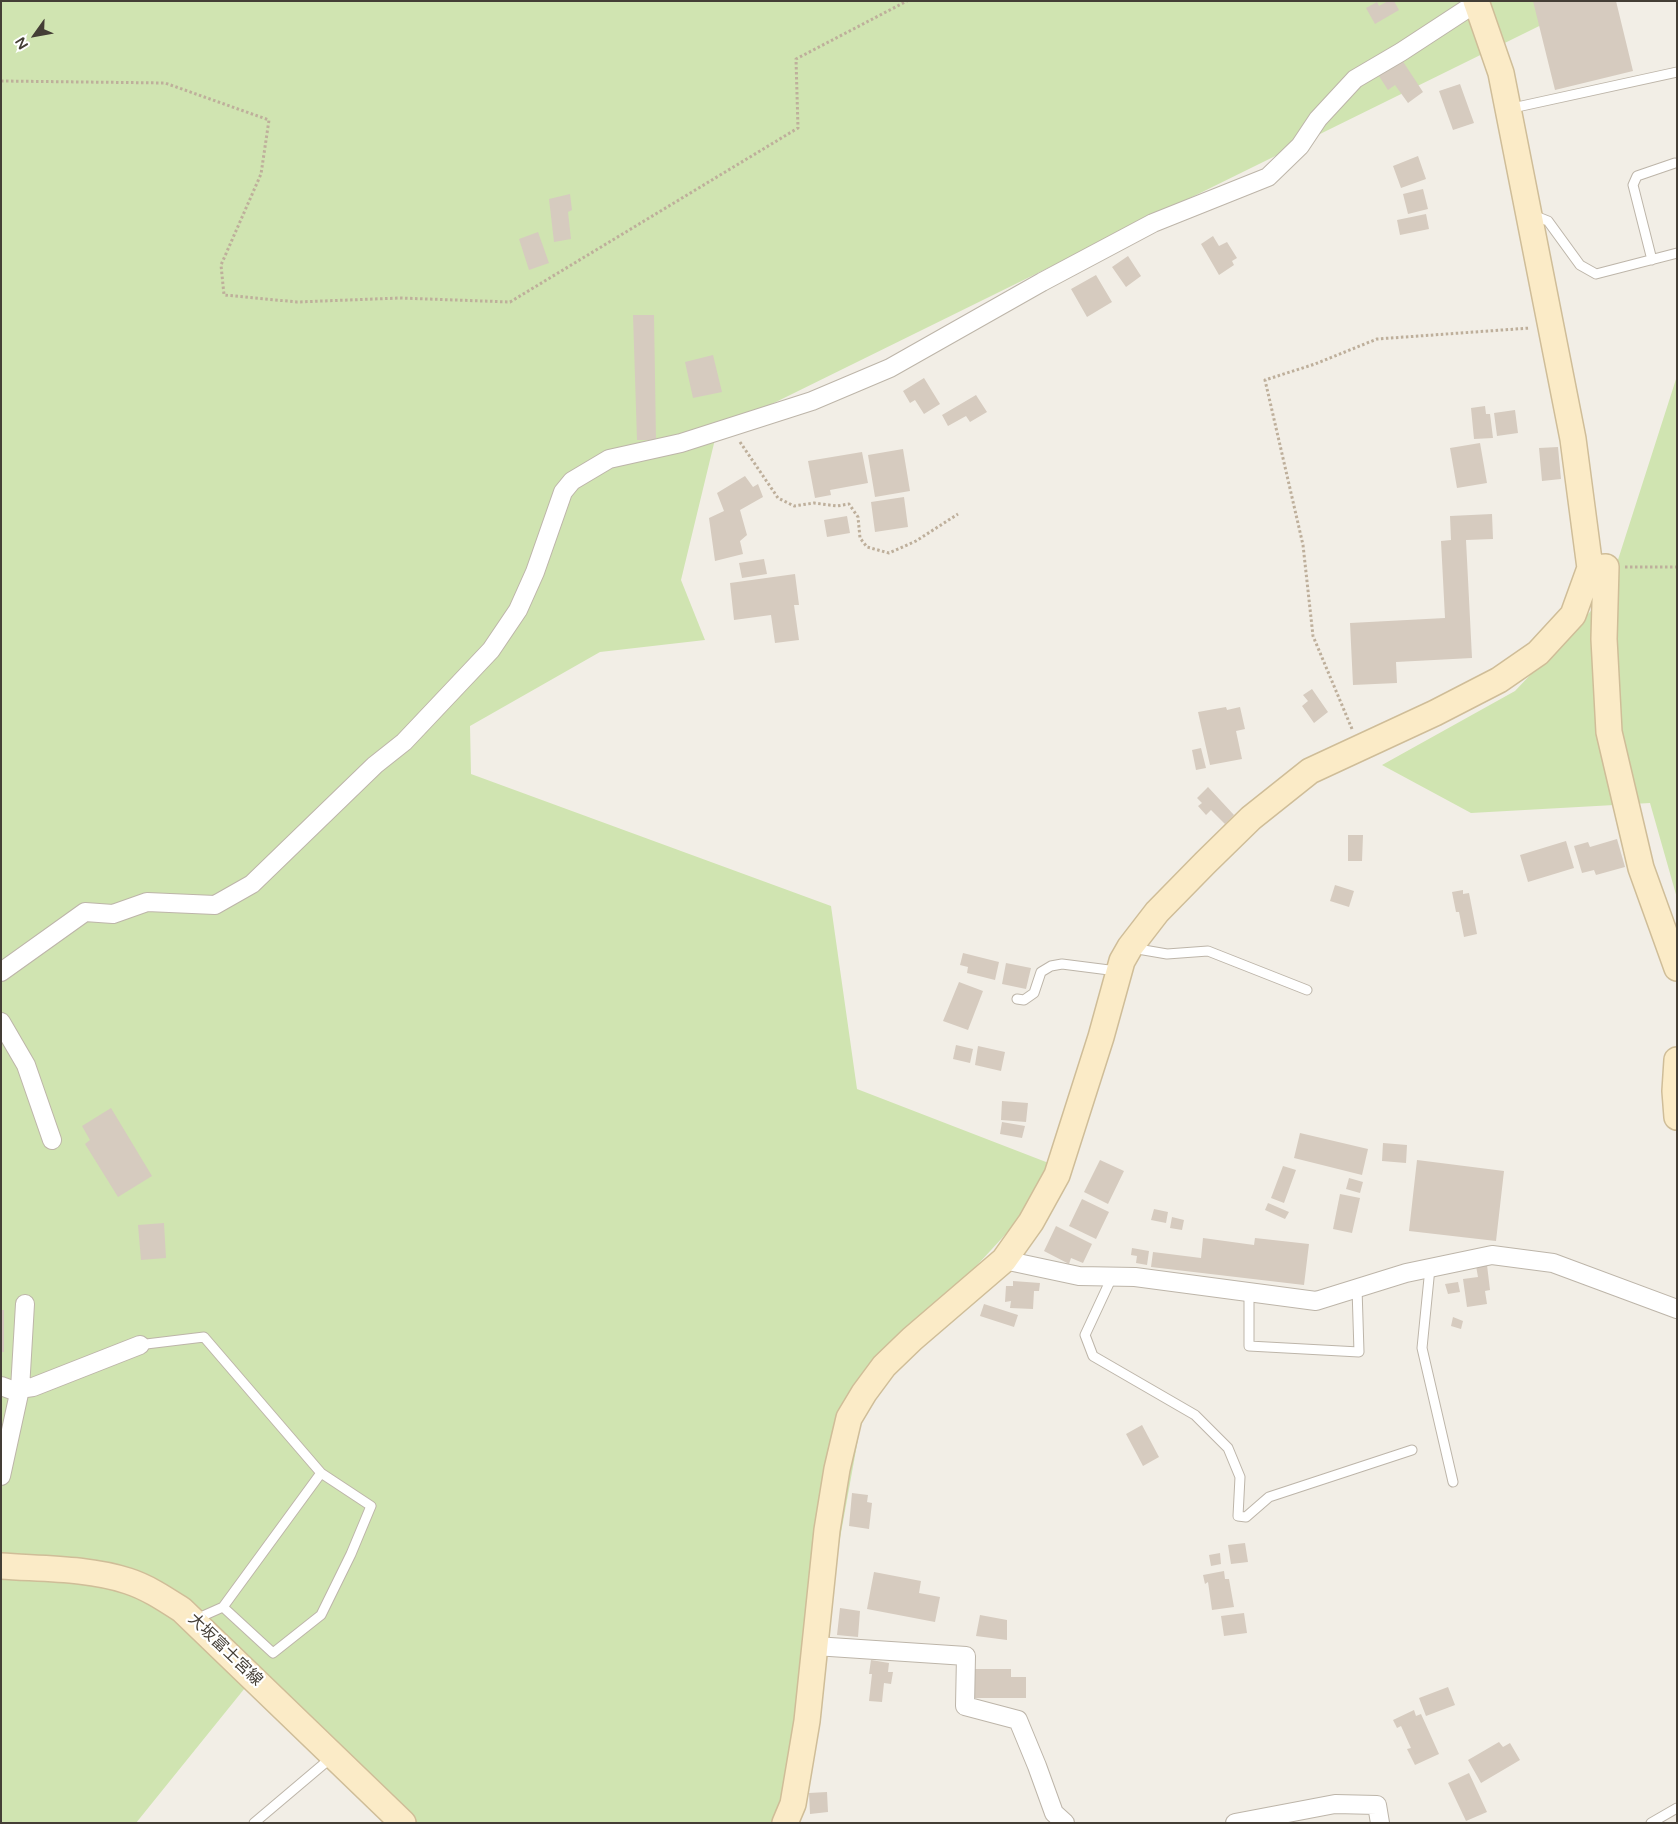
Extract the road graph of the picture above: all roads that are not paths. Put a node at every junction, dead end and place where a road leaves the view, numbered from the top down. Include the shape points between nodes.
1 (1476, 2) edge
2 (1677, 72) edge
3 (1508, 109) junction
4 (1675, 163) dead end
5 (1528, 213) junction
6 (1677, 253) edge
7 (1652, 260) junction
8 (1598, 567) junction
9 (1130, 947) junction
10 (1677, 968) edge
11 (1120, 971) junction
12 (1, 972) edge
13 (1306, 990) dead end
14 (1017, 999) dead end
15 (1, 1022) edge
16 (1677, 1060) edge
17 (1677, 1117) edge
18 (52, 1140) dead end
19 (1004, 1260) junction
20 (1430, 1268) junction
21 (1112, 1277) junction
22 (1358, 1288) junction
23 (1249, 1292) junction
24 (25, 1304) dead end
25 (1677, 1309) edge
26 (139, 1345) joint
27 (1, 1386) edge
28 (20, 1389) junction
29 (1412, 1450) dead end
30 (321, 1473) junction
31 (1, 1476) edge
32 (1453, 1482) dead end
33 (1, 1566) edge
34 (223, 1607) junction
35 (194, 1620) junction
36 (815, 1646) junction
37 (334, 1756) junction
38 (1677, 1808) edge
39 (254, 1823) edge
40 (404, 1823) edge
41 (785, 1823) edge
42 (1065, 1823) edge
43 (1235, 1823) edge
44 (1380, 1823) edge
45 (1651, 1823) edge

1 - 3 street via 1501,73
1 - 12 street via 1355,79 1318,119 1300,146 1268,178 1153,223 890,368 812,401 682,443 609,459 572,480 563,492 518,610 491,650 404,742 252,884 215,905 147,902 113,914 85,912
2 - 3 lane
3 - 5 street
4 - 7 lane via 1637,176 1633,185
5 - 7 lane via 1548,221 1580,265 1596,274
5 - 8 street
6 - 7 lane
8 - 9 street via 1573,615 1538,653 1499,680 1310,771 1251,818 1157,912
8 - 10 street via 1609,732 1641,868
9 - 11 street
9 - 13 lane via 1167,954 1208,951
11 - 14 lane via 1062,964 1051,966 1041,972 1034,993 1024,1000
11 - 19 street via 1056,1175 1031,1222
15 - 18 street via 26,1065
16 - 17 street
19 - 21 street via 1079,1276
19 - 36 street via 884,1366 850,1418 836,1469
20 - 22 street
20 - 25 street via 1492,1255 1553,1263
20 - 32 lane via 1422,1348
21 - 23 street via 1135,1277
21 - 29 lane via 1085,1335 1093,1356 1195,1415 1228,1448 1240,1477 1238,1516 1246,1518 1270,1498
22 - 23 street via 1316,1301
22 - 23 lane via 1359,1352 1249,1346
24 - 28 street
26 - 28 street via 33,1387
26 - 30 lane via 204,1337
27 - 28 street
28 - 31 street
30 - 34 lane
30 - 34 lane via 371,1506 321,1615 273,1653
33 - 35 street, 大坂富士宮線 via 99,1573 130,1581
34 - 35 lane
35 - 37 street, 大坂富士宮線
36 - 41 street via 793,1804
36 - 42 street via 966,1656 965,1706 1018,1720 1054,1813
37 - 39 lane
37 - 40 street, 大坂富士宮線
38 - 45 lane
43 - 44 street via 1335,1804 1377,1805

